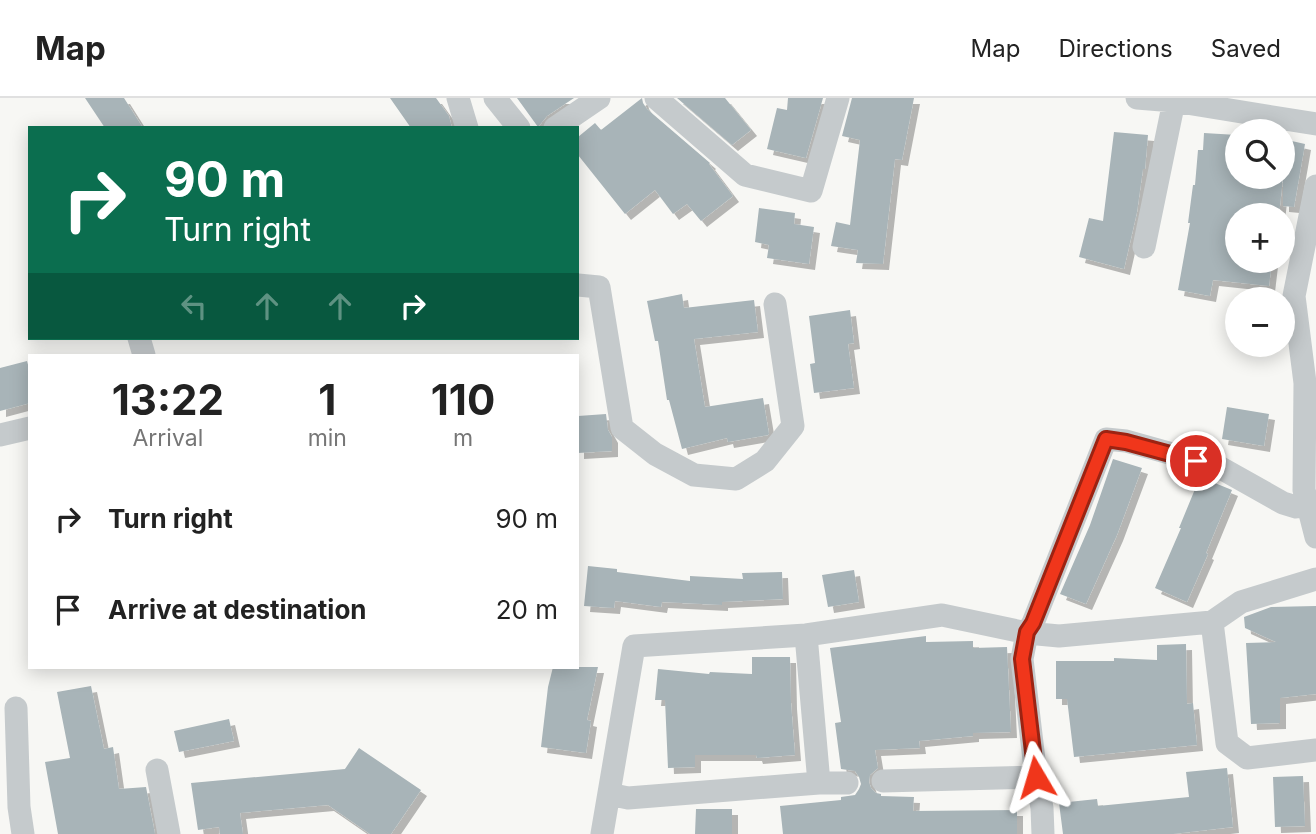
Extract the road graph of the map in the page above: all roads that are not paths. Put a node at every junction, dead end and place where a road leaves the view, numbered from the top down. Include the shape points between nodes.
1 (458, 98) edge
2 (495, 98) edge
3 (599, 98) edge
4 (656, 98) edge
5 (838, 98) edge
6 (1137, 98) edge
7 (1174, 102) junction
8 (1316, 124) edge
9 (466, 126) edge
10 (517, 126) edge
11 (558, 126) edge
12 (1316, 186) edge
13 (1144, 247) dead end
14 (579, 285) edge
15 (775, 304) dead end
16 (28, 428) edge
17 (0, 435) edge
18 (1308, 505) junction
19 (1316, 537) edge
20 (1316, 579) edge
21 (1212, 622) junction
22 (1027, 632) junction
23 (806, 635) junction
24 (16, 708) dead end
25 (1316, 750) edge
26 (157, 770) dead end
27 (1036, 777) junction
28 (883, 781) dead end
29 (819, 783) junction
30 (847, 783) dead end
31 (609, 794) junction
32 (9, 807) edge
33 (23, 834) edge
34 (169, 834) edge
35 (602, 834) edge
36 (1043, 834) edge

1 - 9 street
2 - 10 street
3 - 11 street
4 - 5 street via 745,175 811,191
6 - 7 street
7 - 8 street
7 - 13 street
12 - 18 street via 1294,296 1305,383 1304,490
14 - 15 street via 599,288 622,428 655,454 694,475 736,479 765,461 793,426
16 - 17 street
18 - 19 street
18 - 22 street via 1296,508 1283,503 1219,467 1106,439
20 - 21 street via 1241,602
21 - 22 street via 1059,636
21 - 25 street via 1227,743 1247,758
22 - 23 street via 942,615
22 - 27 street via 1022,659
23 - 29 street
23 - 31 street via 634,646
24 - 32 street
26 - 34 street
27 - 28 street
27 - 36 street
29 - 30 street
29 - 31 street via 628,798
31 - 35 street
32 - 33 street

